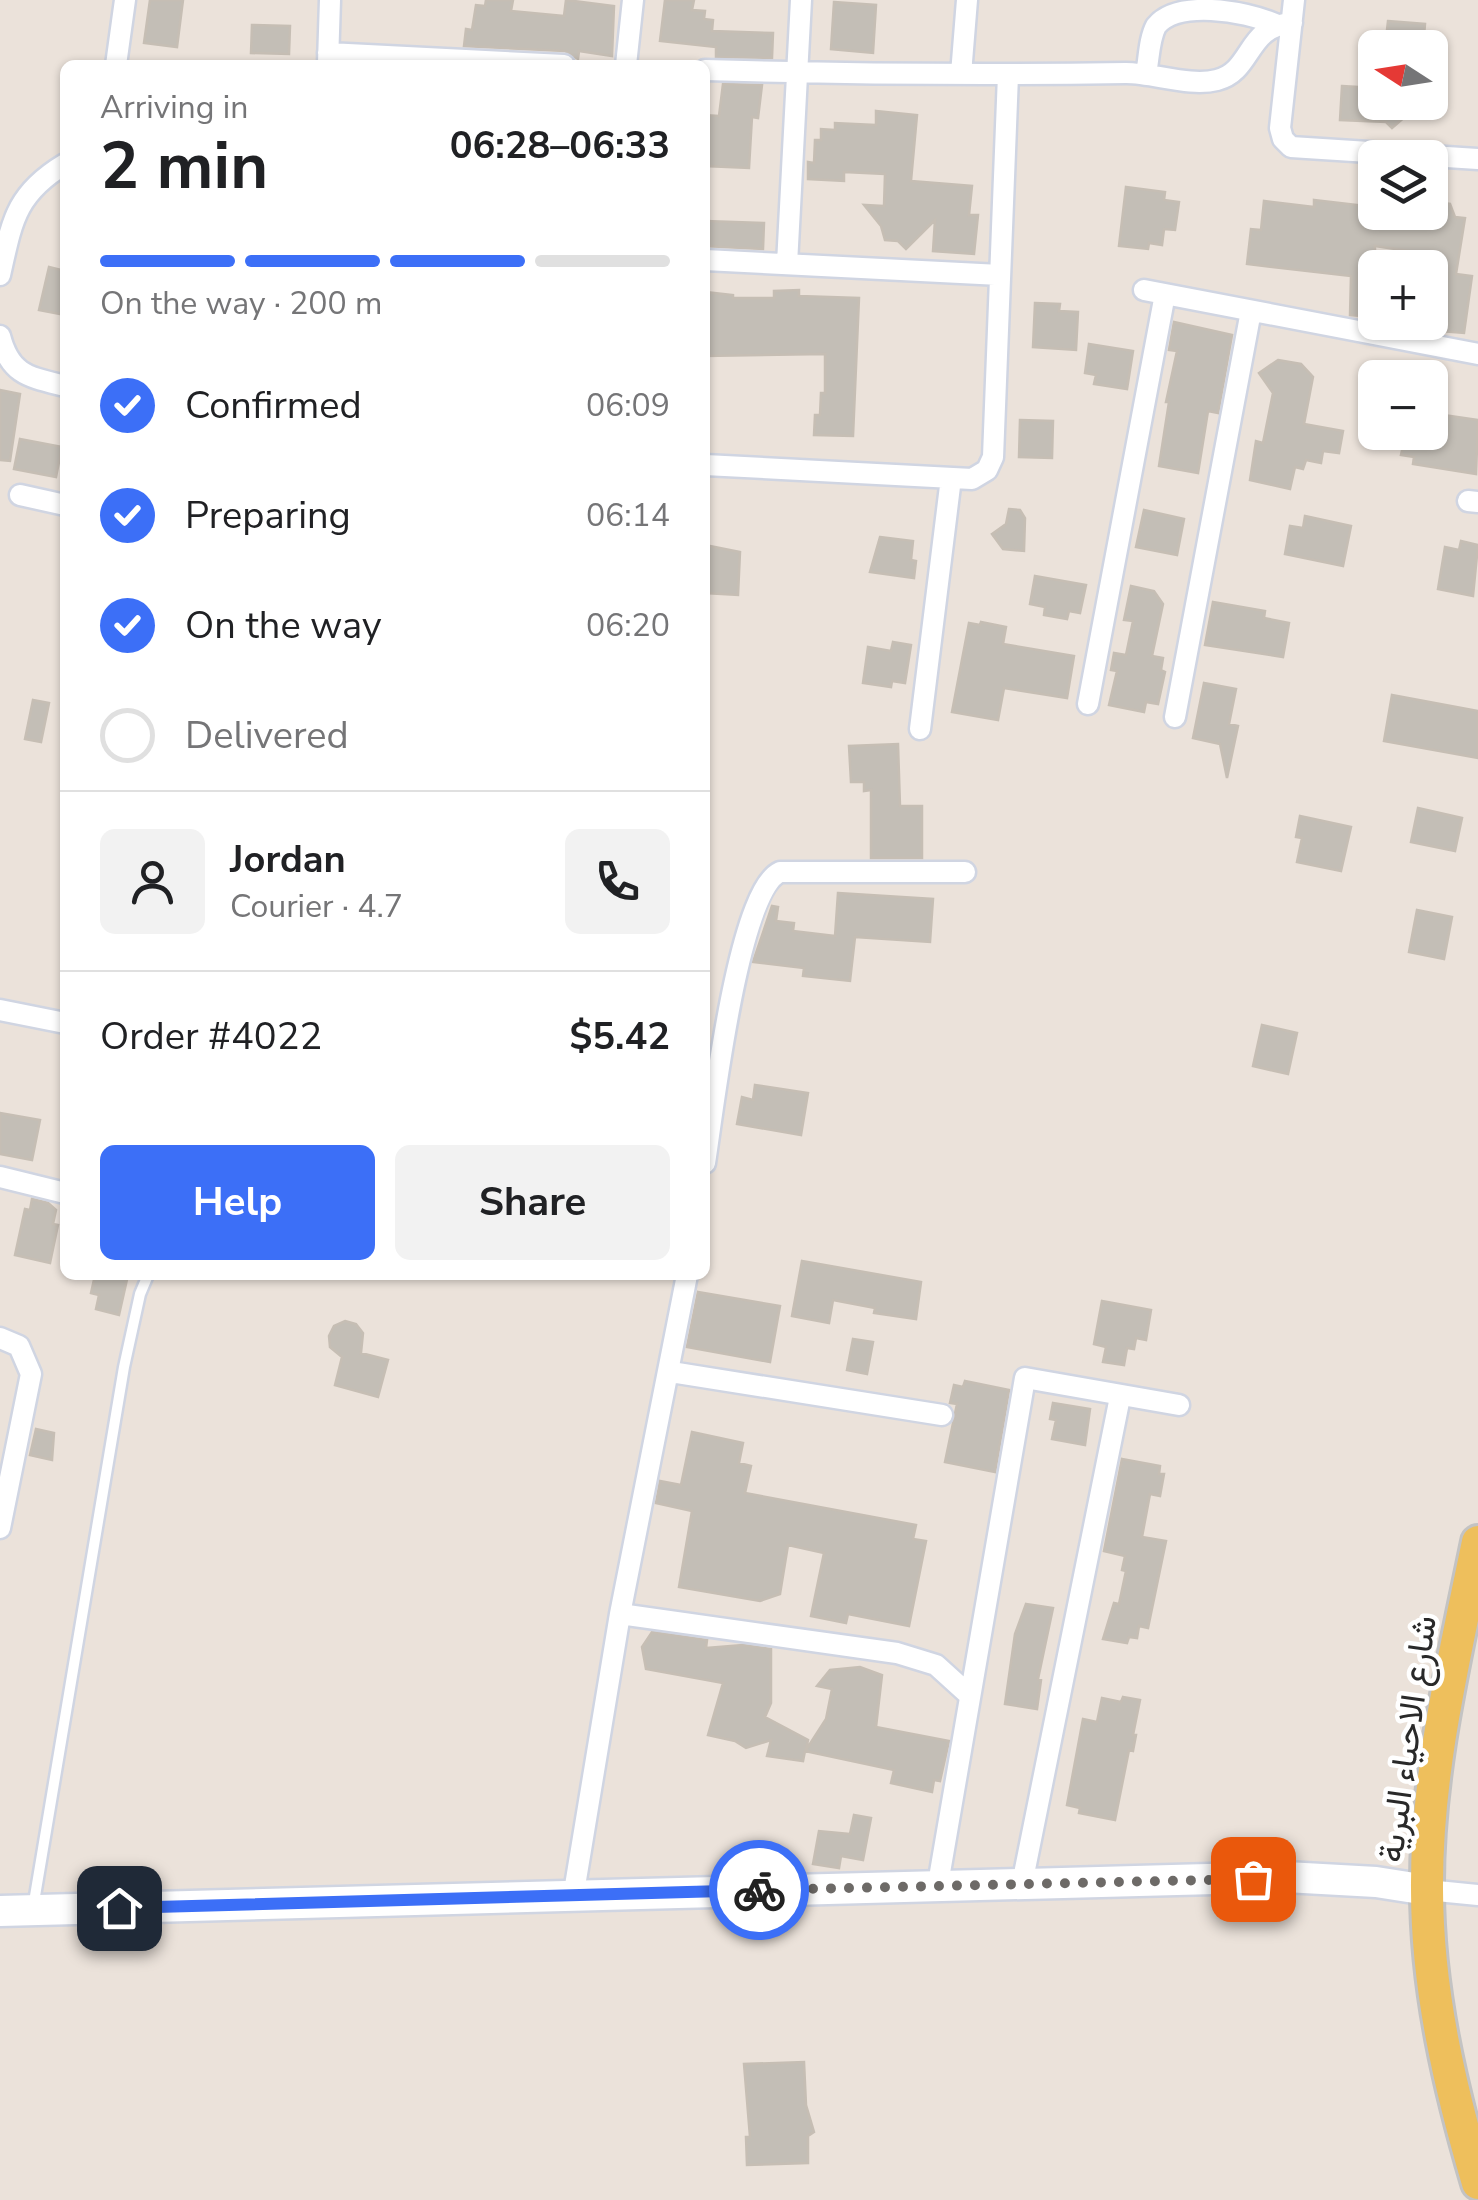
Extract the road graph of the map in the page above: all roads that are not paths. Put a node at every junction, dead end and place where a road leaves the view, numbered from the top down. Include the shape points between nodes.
1 (125, 0) edge
2 (330, 0) edge
3 (633, 0) edge
4 (802, 0) edge
5 (967, 0) edge
6 (1294, 0) edge
7 (1283, 23) junction
8 (328, 59) edge
9 (117, 60) edge
10 (367, 60) edge
11 (627, 60) edge
12 (710, 70) edge
13 (796, 73) junction
14 (961, 74) junction
15 (1146, 74) junction
16 (1008, 75) junction
17 (1478, 160) edge
18 (60, 167) edge
19 (710, 260) edge
20 (786, 264) junction
21 (0, 275) edge
22 (1000, 275) junction
23 (1251, 311) junction
24 (0, 336) edge
25 (1478, 354) edge
26 (60, 385) edge
27 (710, 465) edge
28 (951, 478) junction
29 (20, 495) dead end
30 (60, 504) edge
31 (1088, 704) dead end
32 (1175, 717) dead end
33 (920, 729) dead end
34 (966, 872) dead end
35 (0, 1010) edge
36 (60, 1023) edge
37 (710, 1134) edge
38 (0, 1178) edge
39 (60, 1192) edge
40 (146, 1280) edge
41 (685, 1280) edge
42 (0, 1338) edge
43 (670, 1372) junction
44 (1120, 1397) junction
45 (1179, 1405) dead end
46 (942, 1415) dead end
47 (0, 1528) edge
48 (1478, 1542) edge
49 (620, 1614) junction
50 (968, 1694) junction
51 (938, 1884) junction
52 (1022, 1884) junction
53 (1427, 1890) junction
54 (1478, 1894) edge
55 (573, 1898) junction
56 (0, 1911) edge
57 (32, 1911) junction
58 (1478, 2182) edge

1 - 9 street
2 - 8 street
3 - 11 street
4 - 13 street
5 - 14 street
6 - 7 street
7 - 15 street via 1260,34 1232,73 1218,80
7 - 15 street via 1214,6 1169,9 1155,27
7 - 17 street via 1280,128 1291,147
8 - 10 street
12 - 13 street
13 - 14 street
13 - 20 street
14 - 16 street
15 - 16 street
16 - 22 street
18 - 21 street via 15,210
19 - 20 street
20 - 22 street
22 - 28 street via 993,457 972,479
23 - 25 street
23 - 31 street via 1154,292
23 - 32 street
24 - 26 street via 6,359 28,377
27 - 28 street
28 - 33 street
29 - 30 street
34 - 37 street via 780,872 768,880 742,945
35 - 36 street
38 - 39 street
40 - 57 lane via 124,1368
41 - 43 street
42 - 47 street via 19,1346 30,1374
43 - 46 street
43 - 49 street
44 - 45 street
44 - 50 street via 1025,1378
44 - 52 street
48 - 53 main road, شارع الاحياء البرية via 1433,1791
49 - 50 street via 898,1653 936,1665
49 - 55 street
50 - 51 street
51 - 52 street
51 - 55 street
52 - 53 street via 1286,1878
53 - 54 street
53 - 58 main road, شارع الاحياء البرية via 1444,2051
55 - 57 street
56 - 57 street

